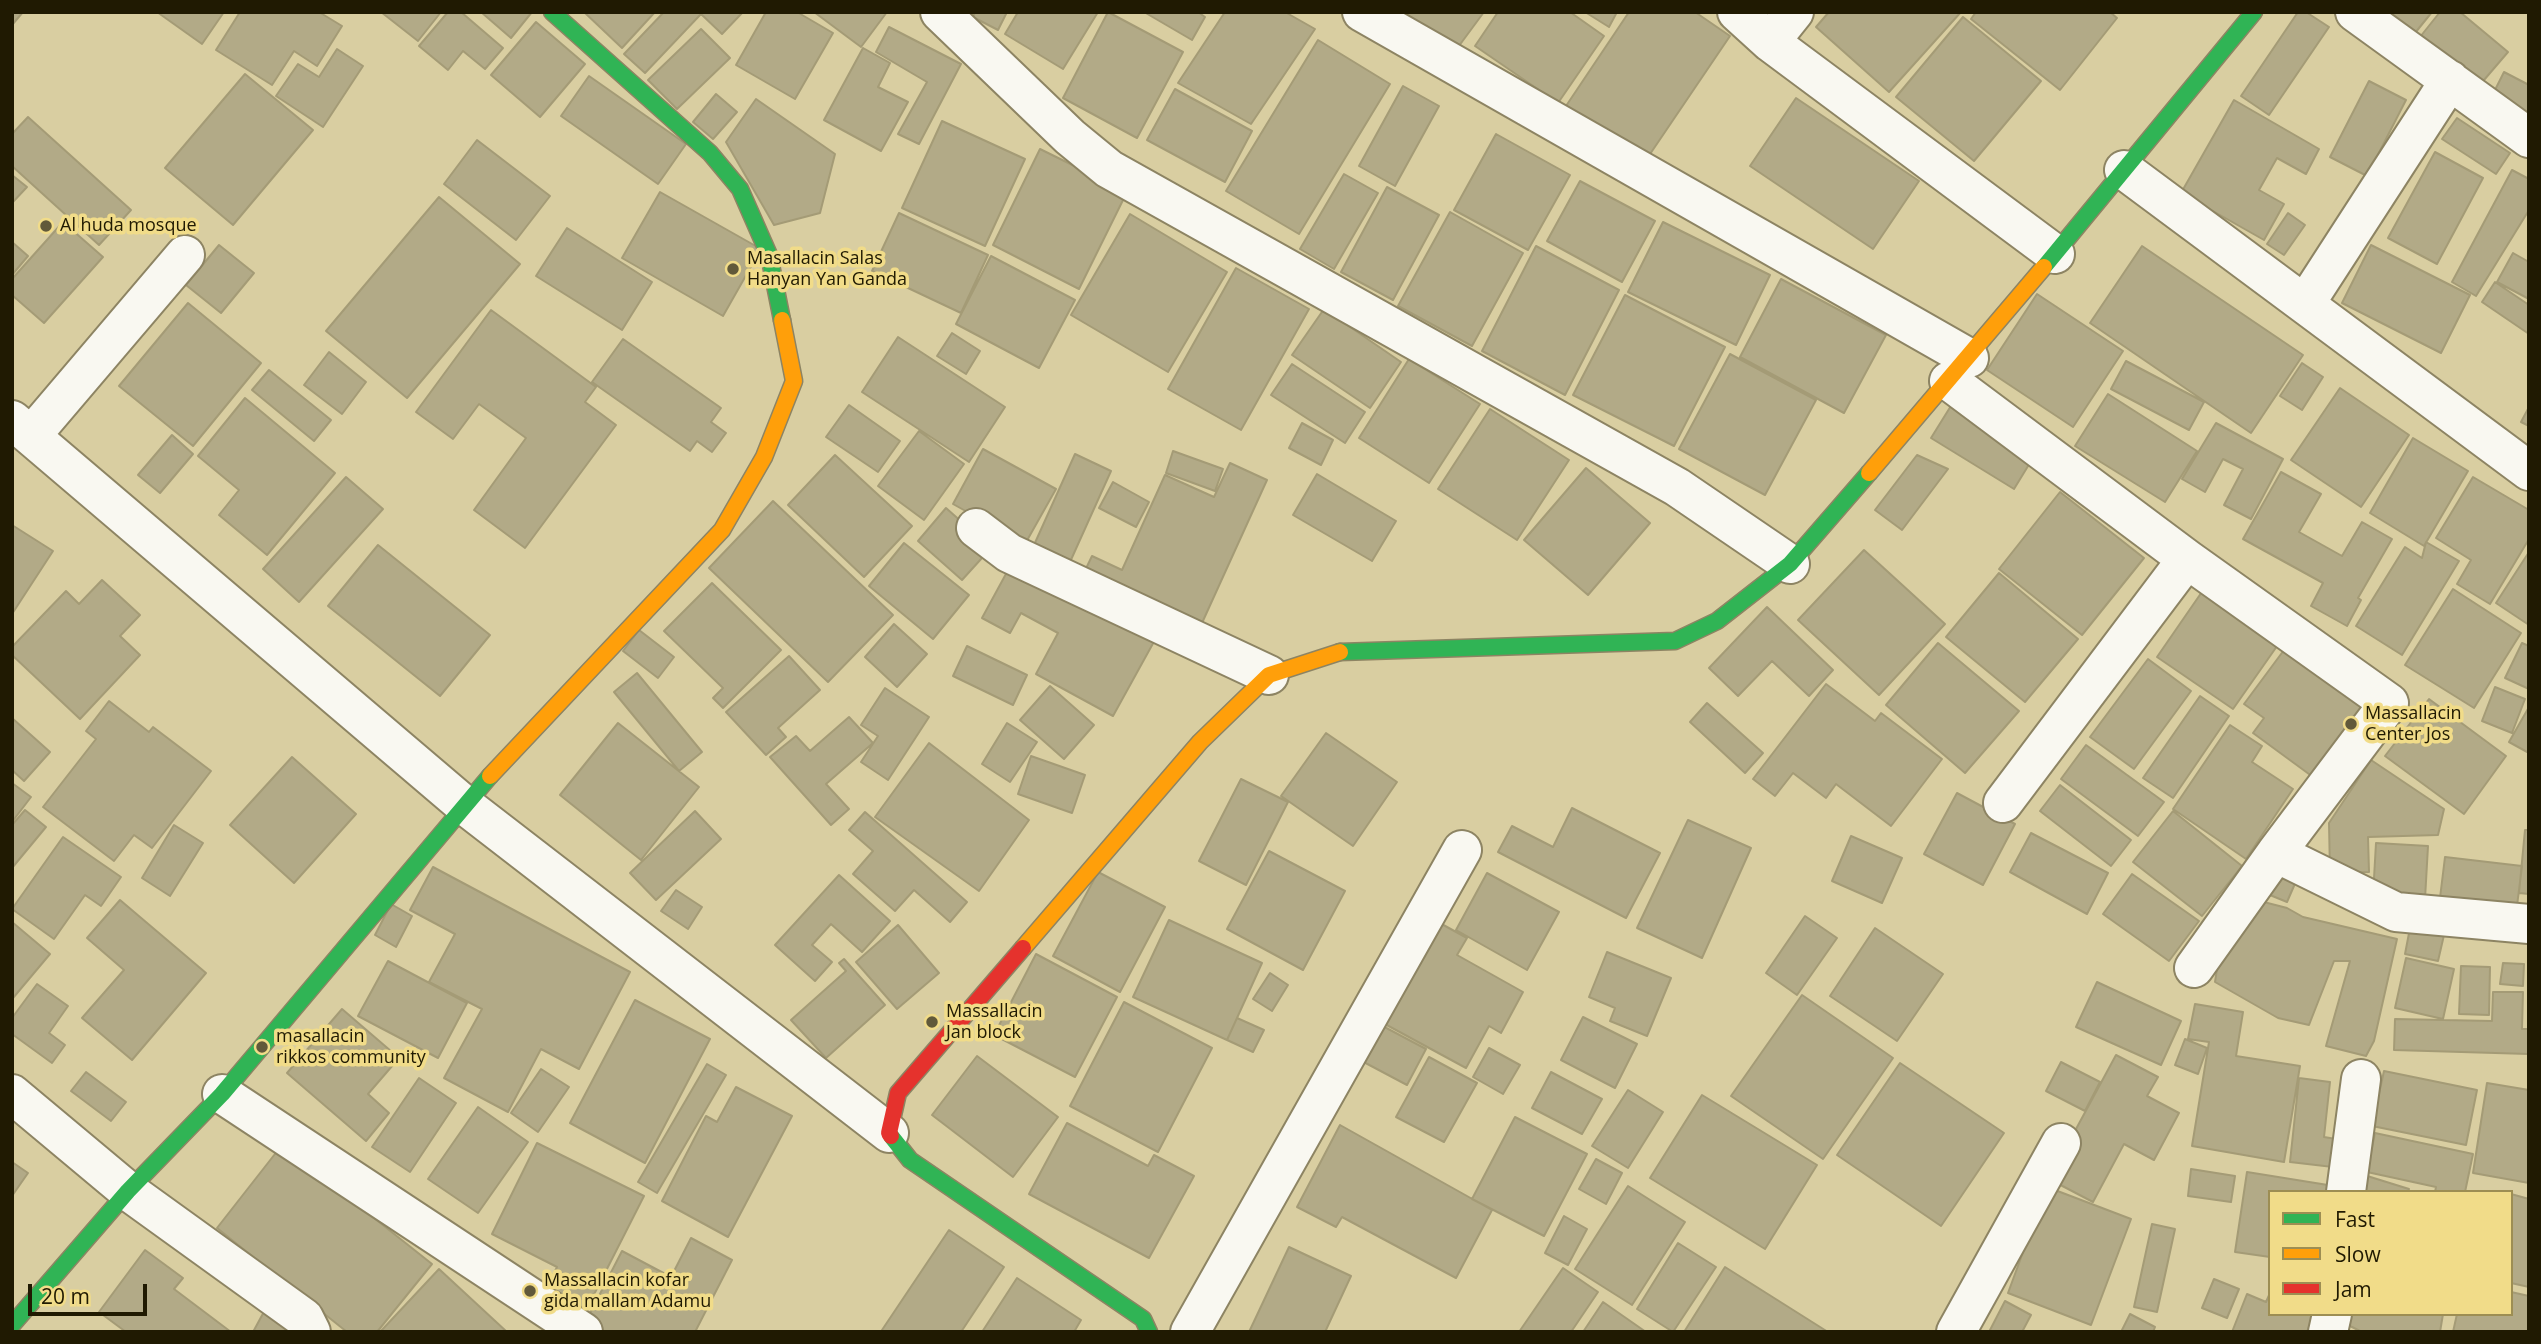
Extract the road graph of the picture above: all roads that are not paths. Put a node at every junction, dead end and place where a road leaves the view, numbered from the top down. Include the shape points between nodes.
1 (552, 12) edge
2 (940, 12) edge
3 (1362, 12) edge
4 (1737, 12) edge
5 (1794, 12) edge
6 (2254, 12) edge
7 (2355, 12) edge
8 (1770, 42) junction
9 (2451, 80) junction
10 (2529, 138) edge
11 (2124, 170) junction
12 (2054, 254) junction
13 (185, 255) dead end
14 (2305, 304) junction
15 (1959, 369) junction
16 (21, 428) edge
17 (2529, 471) edge
18 (976, 528) dead end
19 (2187, 559) junction
20 (1790, 564) junction
21 (1269, 676) junction
22 (2003, 803) dead end
23 (463, 804) junction
24 (1462, 850) dead end
25 (2276, 853) junction
26 (2529, 924) edge
27 (2194, 968) dead end
28 (2361, 1079) dead end
29 (12, 1094) edge
30 (222, 1094) junction
31 (889, 1133) junction
32 (2061, 1143) dead end
33 (2346, 1190) edge
34 (128, 1191) junction
35 (12, 1325) edge
36 (311, 1332) edge
37 (583, 1332) edge
38 (1149, 1332) edge
39 (1190, 1332) edge
40 (1956, 1332) edge

1 - 23 street via 710,153 740,189 769,255 794,381 764,457 722,530
2 - 20 street via 1109,169 1677,486
3 - 15 street
4 - 8 street
5 - 8 street
6 - 11 street
7 - 9 street
8 - 12 street
9 - 10 street
9 - 14 street
11 - 12 street
11 - 14 street
12 - 15 street
13 - 16 street
14 - 17 street
15 - 19 street
15 - 20 street
16 - 23 street
18 - 21 street via 1009,553
19 - 22 street
19 - 25 street via 2389,703
20 - 21 street via 1717,621 1675,641 1345,650
21 - 31 street via 1200,742 898,1093
23 - 30 street
23 - 31 street
24 - 39 street
25 - 26 street via 2396,912
25 - 27 street
28 - 33 street
29 - 34 street
30 - 34 street
30 - 37 street
31 - 38 street via 909,1160 1143,1319
32 - 40 street
34 - 35 street
34 - 36 street via 304,1318

